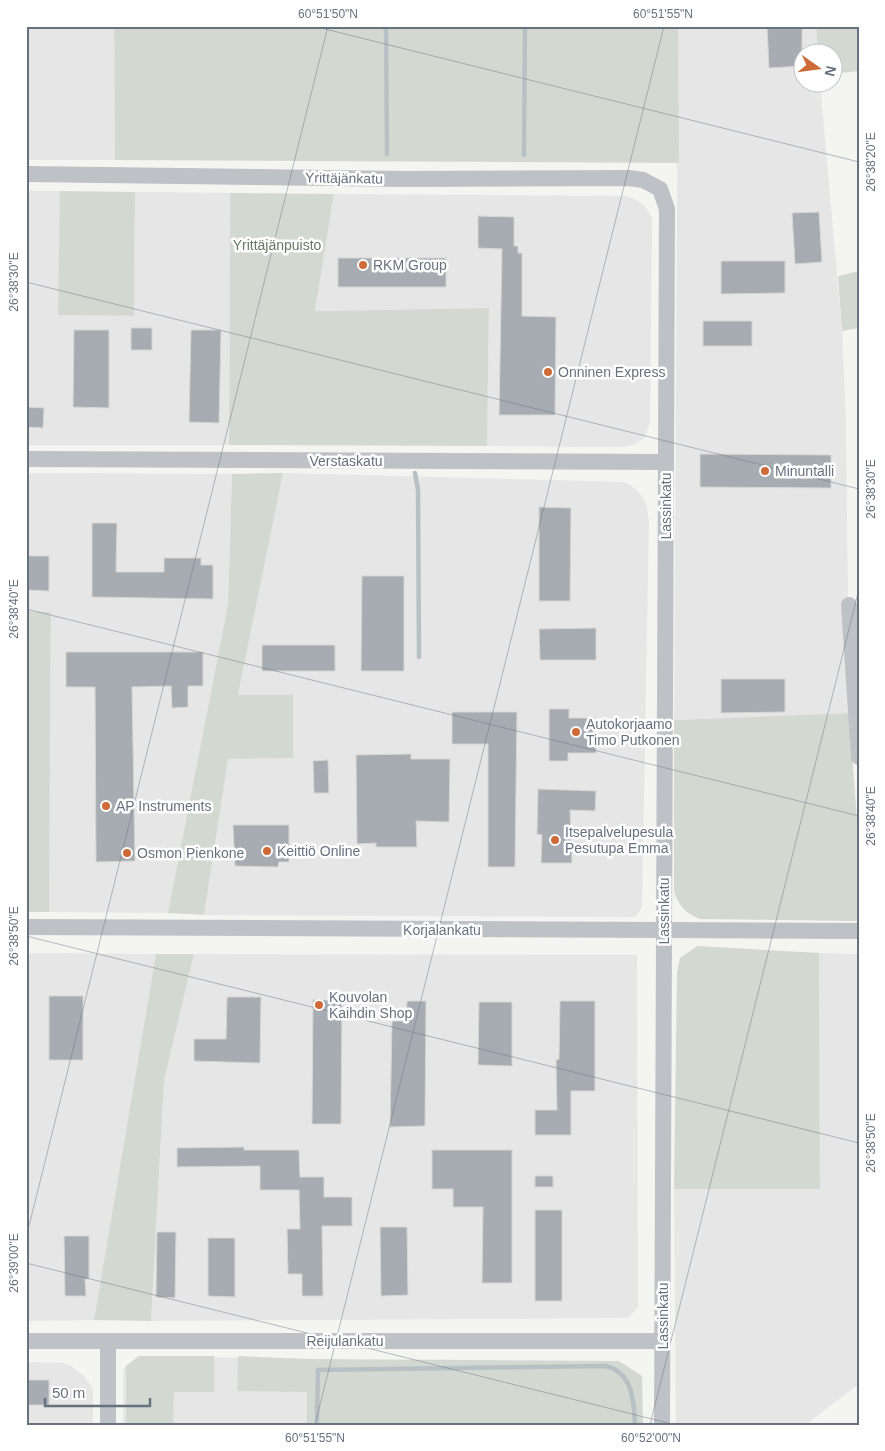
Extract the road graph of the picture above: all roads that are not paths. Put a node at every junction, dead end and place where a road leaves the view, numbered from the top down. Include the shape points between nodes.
1 (26, 174) edge
2 (660, 189) joint
3 (26, 459) edge
4 (665, 462) junction
5 (850, 605) dead end
6 (859, 757) edge
7 (26, 927) edge
8 (664, 931) junction
9 (859, 931) edge
10 (26, 1341) edge
11 (108, 1341) junction
12 (663, 1341) junction
13 (108, 1425) edge
14 (662, 1425) edge

1 - 2 street, Yrittäjänkatu via 394,179 630,178 643,180
2 - 4 street, Lassinkatu via 667,209
3 - 4 street, Verstaskatu
4 - 8 street, Lassinkatu
5 - 6 street
7 - 8 street, Korjalankatu
8 - 9 street, Korjalankatu
8 - 12 street, Lassinkatu
10 - 11 street, Reijulankatu
11 - 12 street, Reijulankatu
11 - 13 street
12 - 14 street, Lassinkatu

